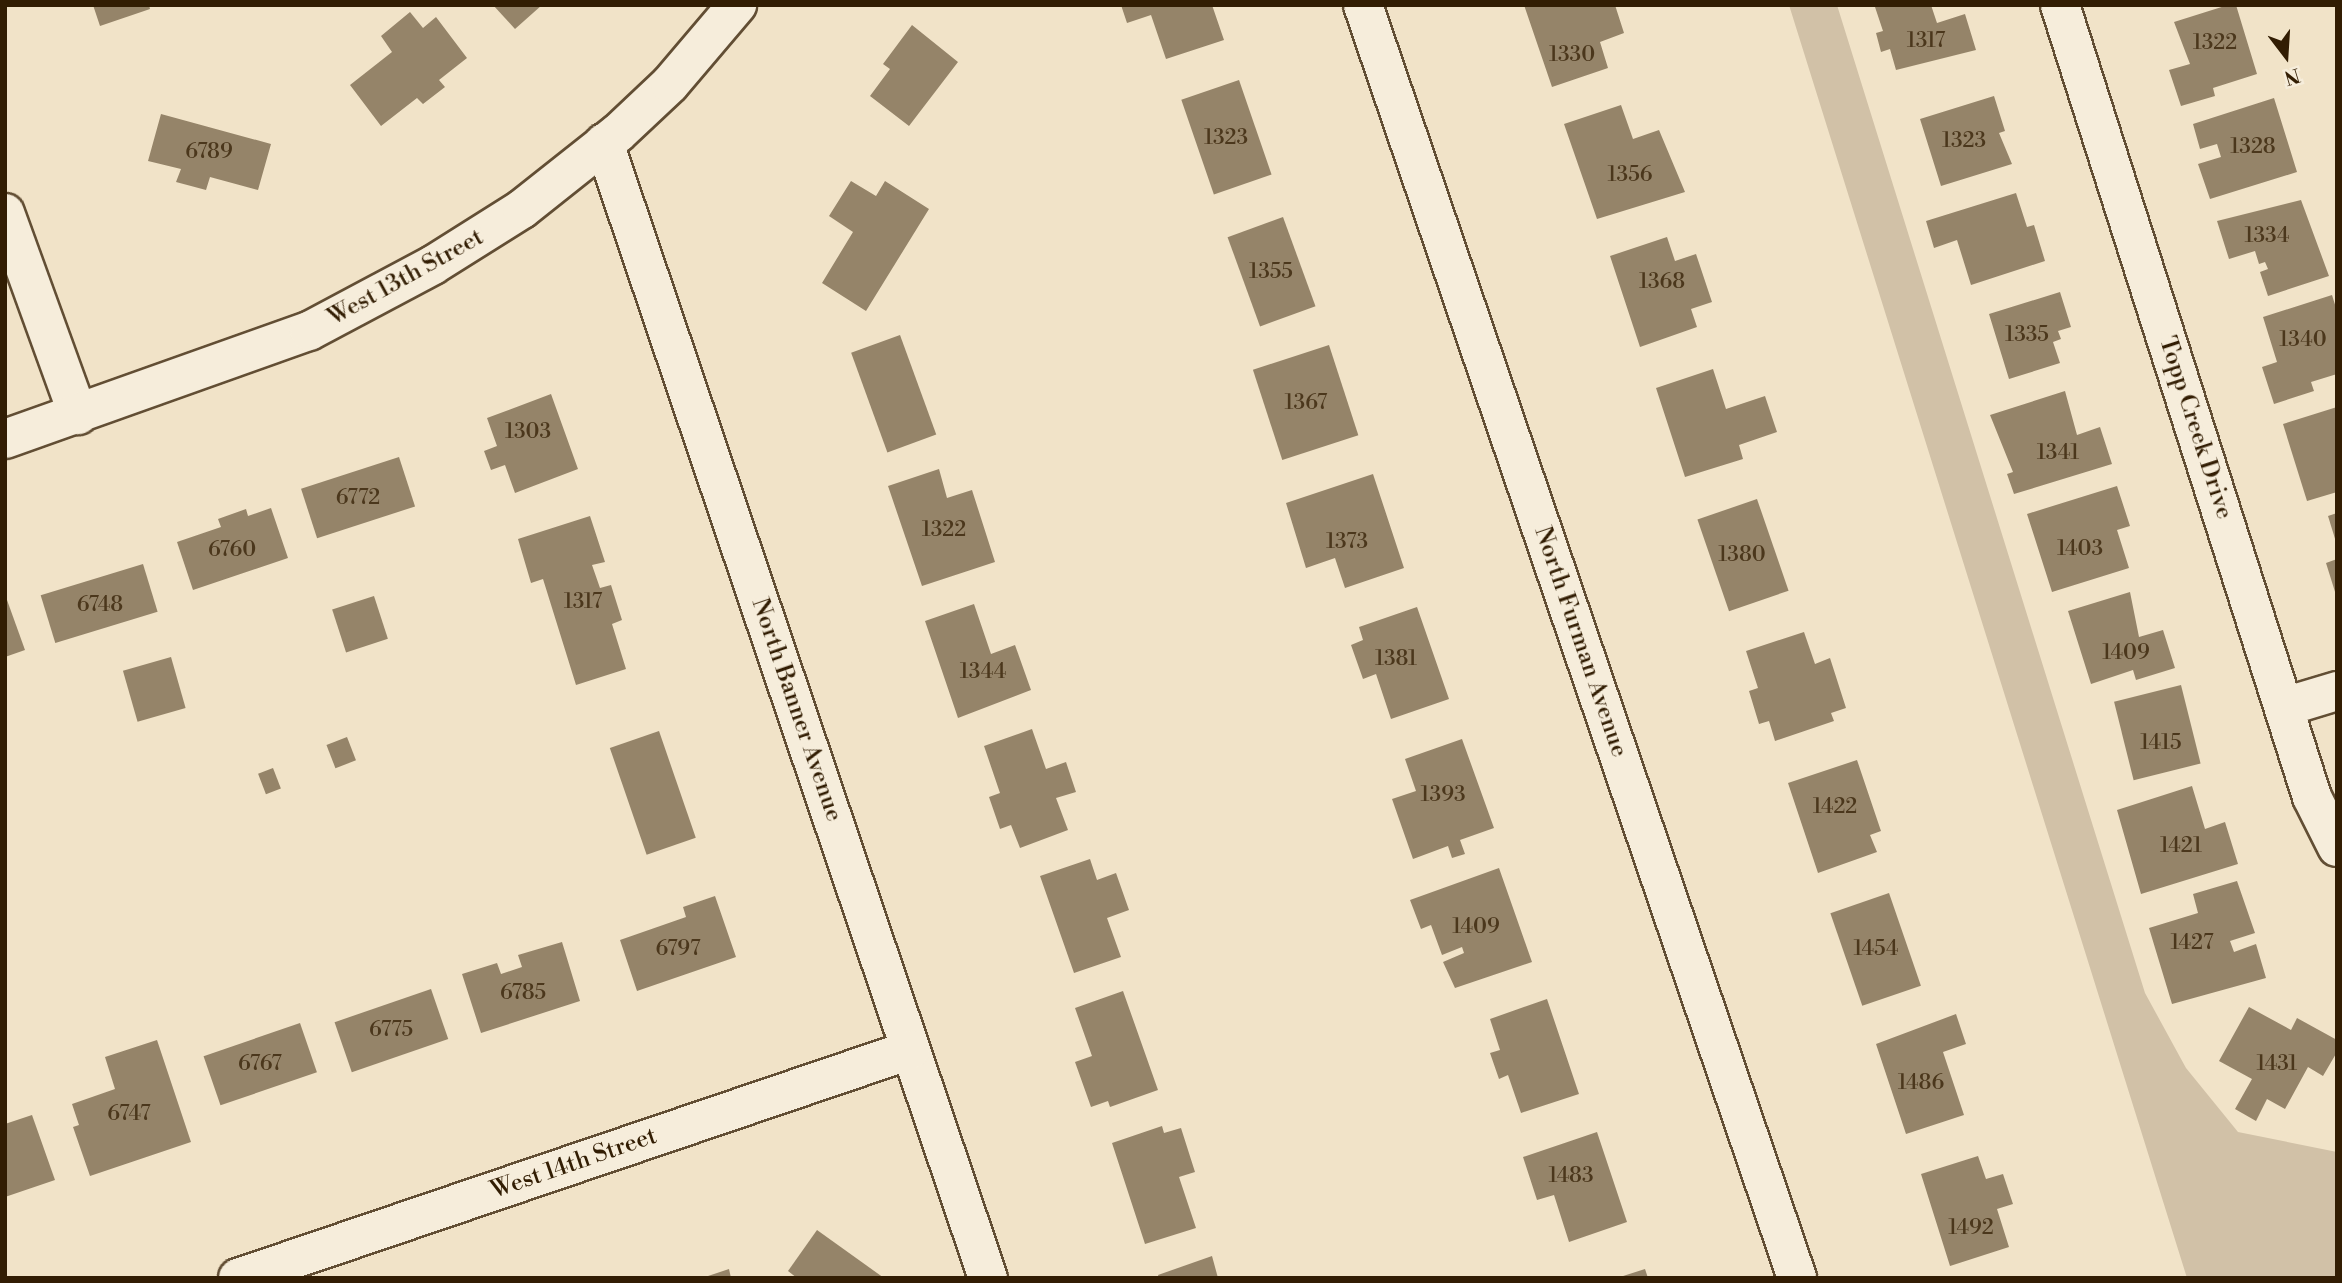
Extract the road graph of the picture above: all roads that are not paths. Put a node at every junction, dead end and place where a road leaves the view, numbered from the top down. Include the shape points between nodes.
1 (737, 5) edge
2 (1363, 5) edge
3 (2060, 5) edge
4 (604, 143) junction
5 (5, 213) edge
6 (78, 415) junction
7 (5, 439) edge
8 (2337, 691) edge
9 (2284, 707) junction
10 (2337, 847) edge
11 (910, 1050) junction
12 (238, 1278) edge
13 (988, 1278) edge
14 (1797, 1278) edge

1 - 4 street, West 13th Street via 670,84
2 - 14 street, North Furman Avenue
3 - 9 street, Topp Creek Drive
4 - 6 street, West 13th Street via 493,229 372,301 309,331
4 - 11 street, North Banner Avenue
5 - 6 street
6 - 7 street, West 13th Street
8 - 9 street
9 - 10 street, Topp Creek Drive via 2316,806
11 - 12 street, West 14th Street
11 - 13 street, North Banner Avenue

